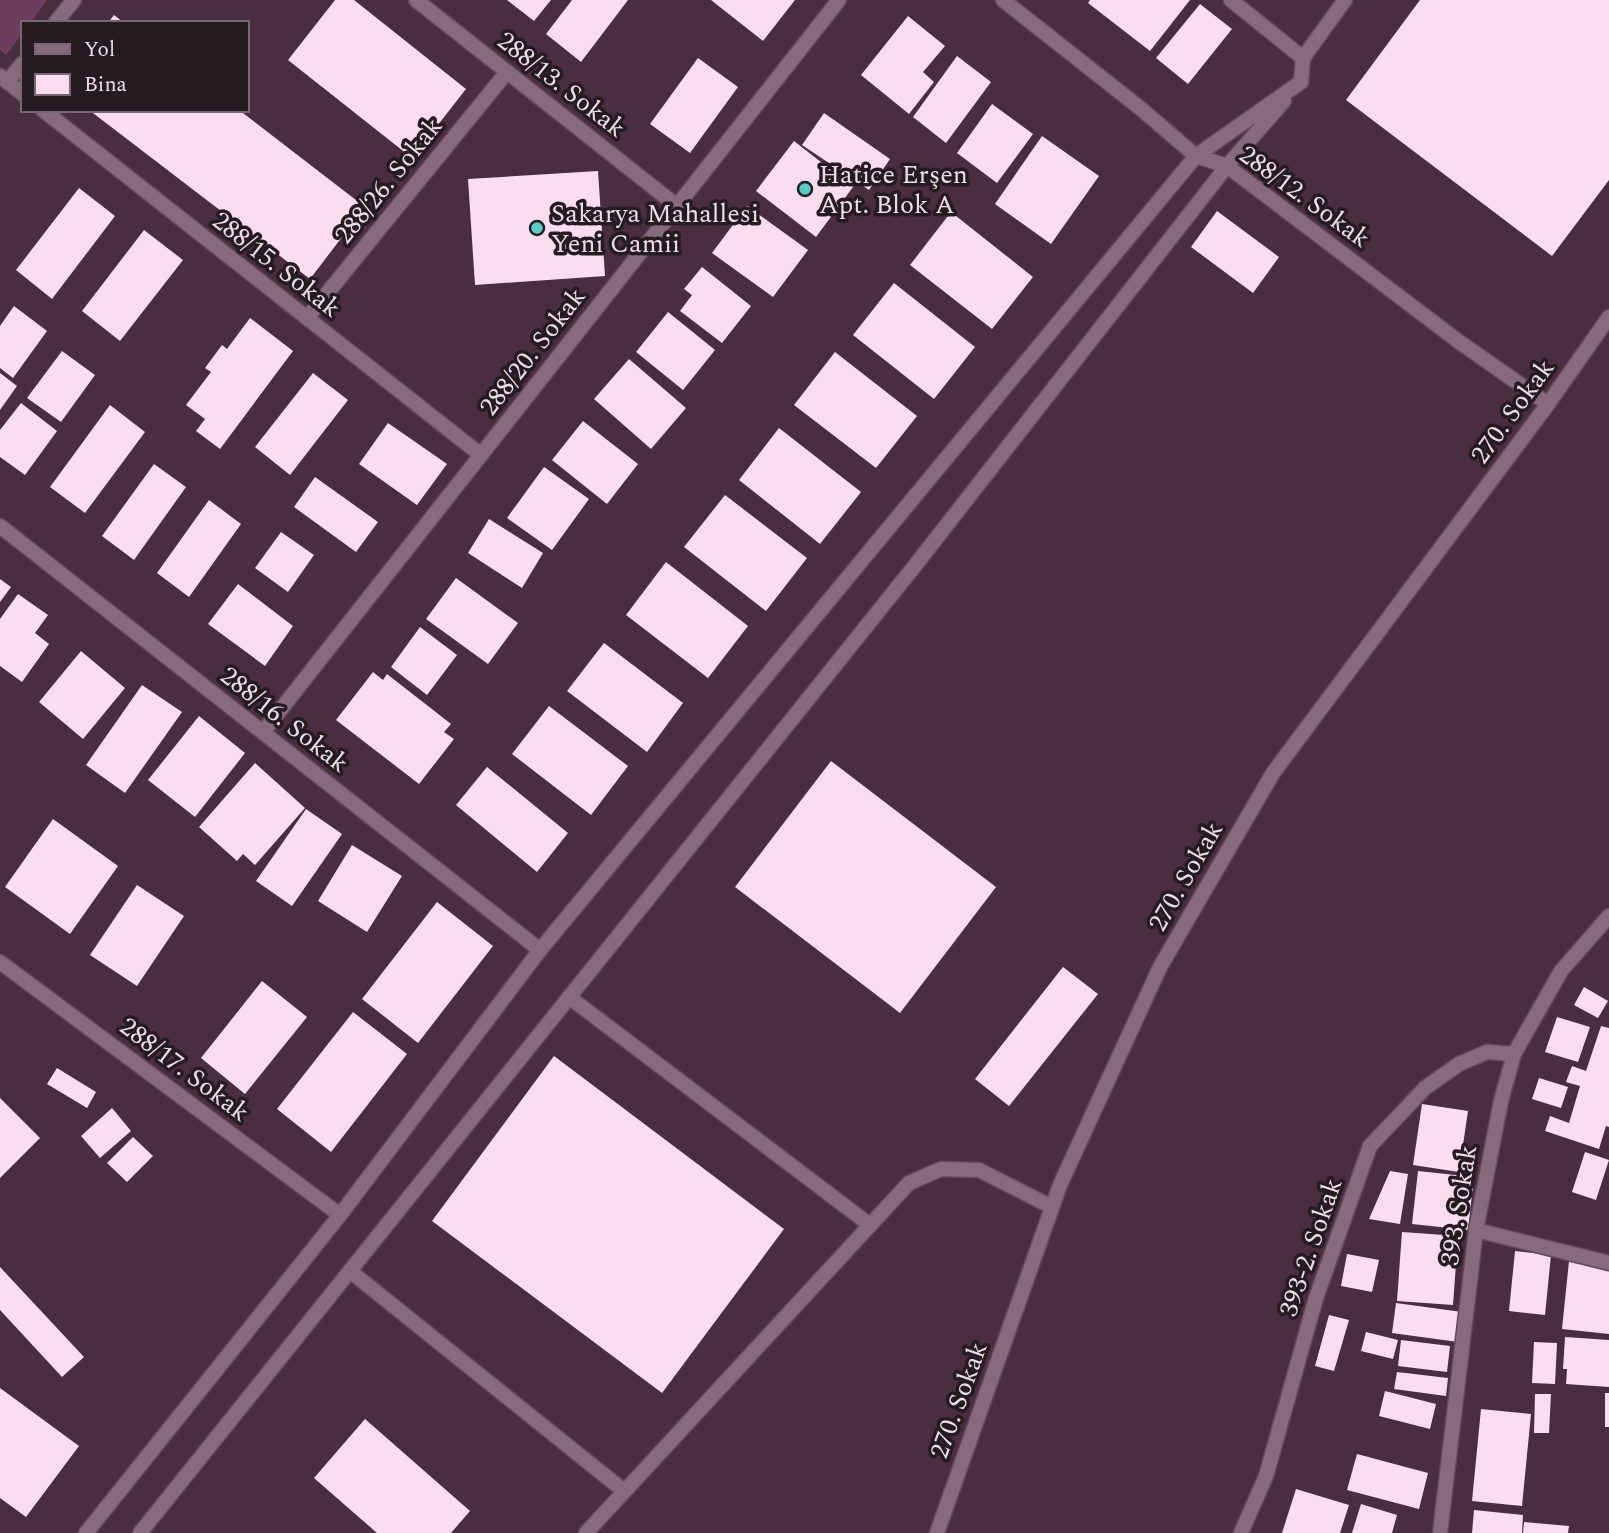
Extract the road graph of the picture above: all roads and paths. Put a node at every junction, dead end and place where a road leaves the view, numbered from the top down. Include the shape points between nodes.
1 (74, 0) edge
2 (416, 0) edge
3 (839, 0) edge
4 (1003, 0) edge
5 (1231, 0) edge
6 (1345, 0) edge
7 (57, 21) edge
8 (1303, 58) junction
9 (21, 65) edge
10 (507, 72) junction
11 (4, 79) edge
12 (1301, 82) junction
13 (21, 92) edge
14 (46, 112) edge
15 (1196, 156) junction
16 (1227, 166) junction
17 (677, 206) junction
18 (1609, 317) edge
19 (307, 318) junction
20 (1548, 404) junction
21 (481, 455) junction
22 (0, 526) edge
23 (263, 732) junction
24 (1609, 916) edge
25 (540, 950) junction
26 (0, 962) edge
27 (569, 997) junction
28 (1514, 1054) junction
29 (1052, 1207) junction
30 (340, 1215) junction
31 (870, 1225) junction
32 (1476, 1230) junction
33 (1609, 1264) edge
34 (350, 1271) junction
35 (624, 1491) junction
36 (86, 1533) edge
37 (140, 1533) edge
38 (586, 1533) edge
39 (937, 1533) edge
40 (1241, 1533) edge
41 (1440, 1533) edge

1 - 7 street
2 - 10 street, 288/13. Sokak
3 - 17 street, 288/20. Sokak
4 - 15 street, 288/12. Sokak
5 - 8 street
6 - 8 street
8 - 12 street
9 - 11 street
10 - 17 street, 288/13. Sokak
10 - 19 street, 288/26. Sokak
11 - 13 street
12 - 15 street
12 - 16 street
14 - 19 street, 288/15. Sokak
15 - 16 street, 288/12. Sokak
15 - 25 street
16 - 20 street, 288/12. Sokak
16 - 27 street
17 - 21 street, 288/20. Sokak
18 - 20 street, 270. Sokak
19 - 21 street, 288/15. Sokak
20 - 29 street, 270. Sokak via 1273,774 1160,967
21 - 23 street, 288/20. Sokak
22 - 23 street, 288/16. Sokak
23 - 25 street, 288/16. Sokak
24 - 28 street, 393. Sokak via 1561,971
25 - 30 street
26 - 30 street, 288/17. Sokak
27 - 31 street
27 - 34 street
28 - 32 street, 393. Sokak
28 - 40 street, 393-2. Sokak via 1487,1052 1459,1064 1425,1088 1370,1146 1316,1298 1266,1476
29 - 31 street via 979,1170 942,1169 909,1182
29 - 39 street, 270. Sokak
30 - 36 street
31 - 35 street
32 - 33 street
32 - 41 street, 393. Sokak
34 - 35 street
34 - 37 street
35 - 38 street

